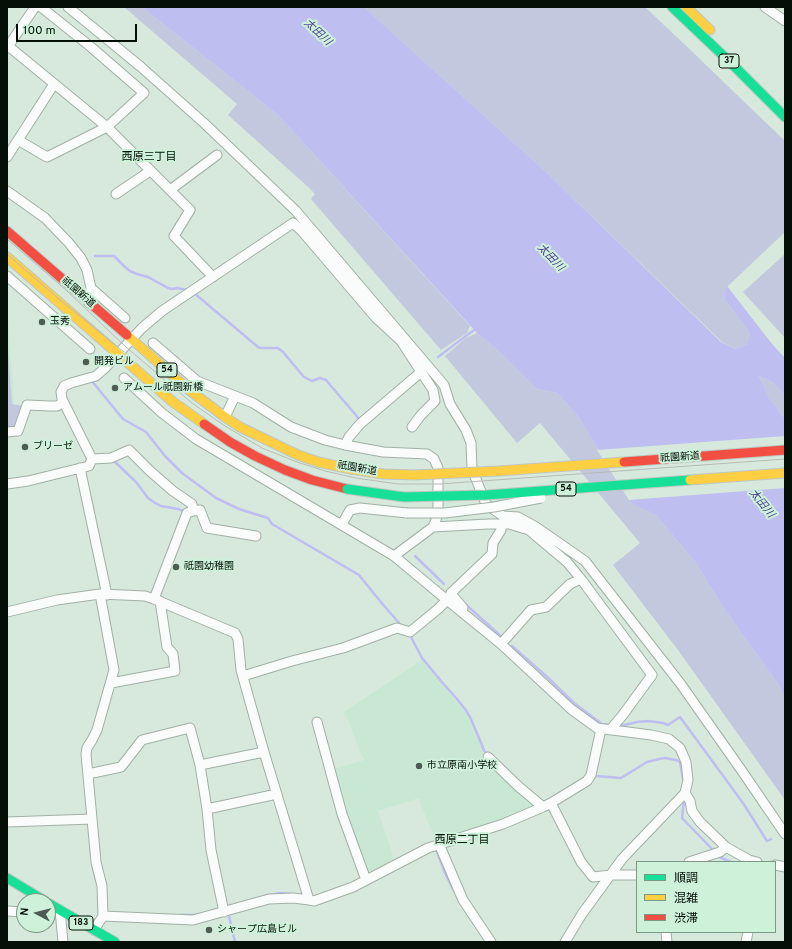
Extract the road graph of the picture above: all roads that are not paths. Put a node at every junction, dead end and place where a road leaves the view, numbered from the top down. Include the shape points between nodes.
1 (35, 7) edge
2 (41, 7) edge
3 (68, 7) edge
4 (672, 7) edge
5 (686, 7) edge
6 (765, 7) edge
7 (785, 21) edge
8 (714, 34) dead end
9 (7, 46) edge
10 (54, 84) junction
11 (785, 117) edge
12 (107, 126) junction
13 (18, 140) junction
14 (217, 155) dead end
15 (7, 157) edge
16 (150, 171) junction
17 (170, 190) junction
18 (7, 191) edge
19 (116, 194) dead end
20 (7, 231) edge
21 (7, 257) edge
22 (7, 276) edge
23 (213, 277) junction
24 (90, 288) junction
25 (89, 303) junction
26 (77, 317) junction
27 (55, 318) junction
28 (125, 318) dead end
29 (131, 340) junction
30 (153, 343) dead end
31 (90, 349) dead end
32 (118, 354) junction
33 (421, 372) junction
34 (124, 378) dead end
35 (235, 396) junction
36 (63, 402) junction
37 (173, 402) junction
38 (225, 417) junction
39 (178, 426) junction
40 (412, 427) dead end
41 (7, 432) edge
42 (345, 445) junction
43 (785, 450) edge
44 (92, 459) junction
45 (80, 468) junction
46 (785, 473) edge
47 (785, 480) edge
48 (7, 484) edge
49 (594, 487) junction
50 (567, 489) junction
51 (193, 511) junction
52 (342, 524) junction
53 (501, 524) junction
54 (433, 527) junction
55 (256, 536) dead end
56 (394, 556) junction
57 (581, 579) junction
58 (104, 595) junction
59 (157, 600) junction
60 (447, 600) junction
61 (7, 612) edge
62 (463, 613) junction
63 (501, 644) junction
64 (243, 676) junction
65 (111, 683) junction
66 (317, 722) dead end
67 (606, 730) junction
68 (264, 752) junction
69 (488, 757) dead end
70 (200, 765) junction
71 (88, 774) junction
72 (685, 793) junction
73 (277, 794) junction
74 (547, 805) junction
75 (207, 809) junction
76 (92, 819) junction
77 (7, 822) edge
78 (785, 834) edge
79 (439, 844) junction
80 (726, 847) junction
81 (692, 861) edge
82 (752, 861) edge
83 (611, 875) junction
84 (636, 875) edge
85 (7, 878) edge
86 (366, 880) junction
87 (32, 893) edge
88 (309, 900) junction
89 (56, 908) edge
90 (60, 910) junction
91 (56, 911) edge
92 (224, 912) junction
93 (103, 916) junction
94 (94, 930) junction
95 (62, 942) edge
96 (115, 942) edge
97 (491, 942) edge
98 (565, 942) edge

1 - 9 street
2 - 12 street via 144,93
3 - 78 street via 204,123 296,211 444,385 450,404 471,443 472,469 486,504 503,516 524,520 585,561 680,683
4 - 11 main road, 37
5 - 8 main road
6 - 7 street
9 - 10 street
10 - 12 street
10 - 13 street
12 - 13 street via 47,157
12 - 16 street
13 - 15 street
14 - 17 street
16 - 17 street
16 - 19 street
17 - 23 street via 190,210 174,236
18 - 24 street via 45,218 70,244 81,258
20 - 25 main road, 祇園新道 / 54
21 - 26 main road, 祇園新道 / 54
22 - 27 street
23 - 29 street via 162,310
23 - 33 street via 293,223 376,318 401,341
24 - 25 street
24 - 28 street
25 - 29 main road, 祇園新道 / 54
26 - 27 street
26 - 32 main road, 祇園新道 / 54
27 - 31 street
29 - 32 street
29 - 38 main road, 祇園新道 / 54
30 - 35 street via 197,381
32 - 36 street via 96,376 64,386 61,395
32 - 37 main road, 祇園新道 / 54
33 - 40 street via 433,390 435,401
33 - 42 street via 360,424
34 - 39 street
35 - 38 street
35 - 42 street via 253,403 291,427
36 - 41 street via 57,406 28,405 18,431
36 - 44 street
37 - 39 street via 172,414
37 - 50 main road, 祇園新道 / 54, bridge via 230,442 255,456 312,480 347,489 404,497 486,495
38 - 43 main road, 祇園新道 / 54, bridge via 270,442 318,462 383,474 415,476
39 - 52 street
42 - 54 street via 383,452 427,454 434,458 438,468 438,510
44 - 45 street via 88,466
44 - 51 street via 111,458 128,450 173,491 192,504
45 - 48 street
45 - 58 street
46 - 49 main road, 祇園新道 / 54, bridge
47 - 49 main road, 祇園新道 / 54, bridge via 620,492
49 - 50 main road, 祇園新道 / 54, bridge
50 - 52 street, bridge via 545,497 445,513 407,513 360,508 350,510
51 - 55 street via 200,510 207,528
51 - 59 street via 187,513
52 - 56 street
53 - 54 street
53 - 57 street via 529,530 567,562
53 - 62 street via 501,530 493,543 492,554 451,593 465,610
54 - 56 street
56 - 60 street
57 - 63 street via 570,584 546,607 531,610
57 - 67 street via 652,675 622,716
58 - 59 street via 145,596
58 - 61 street via 57,600
58 - 65 street via 114,670
59 - 64 street via 236,633
59 - 65 street via 167,647 173,654 175,671
60 - 62 street
60 - 64 street via 410,632 397,628 343,648
62 - 63 street
63 - 67 street via 571,709 597,728
64 - 68 street
65 - 71 street via 97,730 86,748
66 - 86 street via 342,814
67 - 72 street via 669,739 680,748 686,762 688,780
67 - 74 street via 587,781
68 - 70 street
68 - 73 street
69 - 74 street via 518,786
70 - 71 street via 190,728 142,740 121,767
70 - 75 street
71 - 76 street
72 - 80 street via 690,800 692,811 700,822
72 - 83 street via 622,859
73 - 75 street
73 - 88 street
74 - 79 street via 503,824
74 - 83 street via 581,862 593,877
75 - 92 street via 211,850
76 - 77 street
76 - 93 street via 96,862 102,886
79 - 86 street
79 - 97 street via 463,900
80 - 81 street via 720,852
80 - 82 street
83 - 84 street
83 - 98 street
85 - 87 main road
86 - 88 street via 354,887 314,901
88 - 92 street via 269,899
89 - 90 main road, 183
90 - 91 street
90 - 94 main road, 183
90 - 95 street
92 - 93 street via 193,920
93 - 94 street
94 - 96 main road, 183

